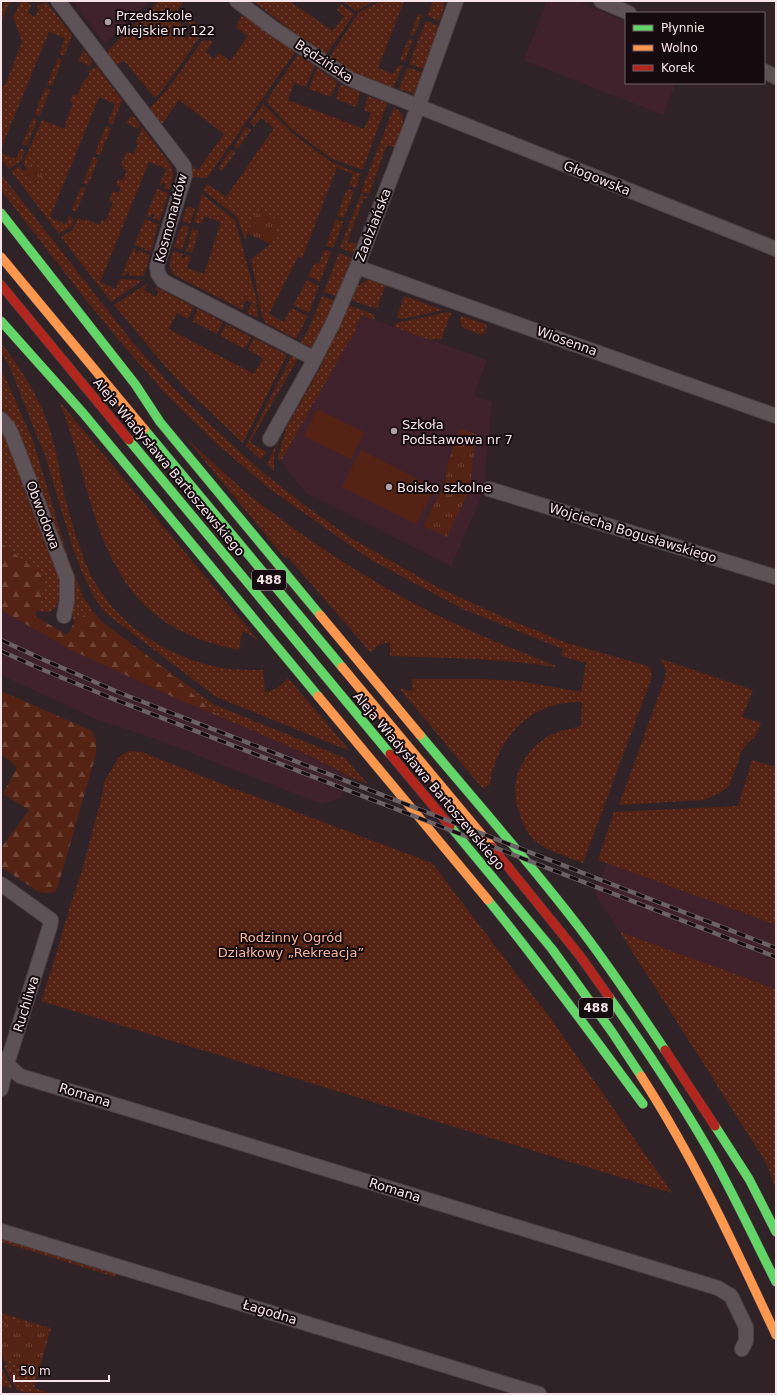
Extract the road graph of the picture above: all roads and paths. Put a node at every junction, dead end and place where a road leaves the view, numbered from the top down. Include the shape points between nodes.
1 (58, 1) edge
2 (237, 1) edge
3 (456, 1) edge
4 (601, 1) edge
5 (627, 12) edge
6 (765, 72) edge
7 (776, 77) edge
8 (418, 107) junction
9 (1, 213) edge
10 (776, 249) edge
11 (1, 257) edge
12 (357, 267) junction
13 (1, 285) edge
14 (1, 321) edge
15 (315, 359) junction
16 (776, 416) edge
17 (1, 419) edge
18 (270, 438) dead end
19 (489, 489) dead end
20 (776, 577) edge
21 (64, 616) dead end
22 (1, 884) edge
23 (4, 1062) edge
24 (1, 1089) edge
25 (648, 1112) dead end
26 (666, 1135) dead end
27 (692, 1166) junction
28 (1, 1231) edge
29 (776, 1232) edge
30 (776, 1282) edge
31 (776, 1335) edge
32 (742, 1349) dead end
33 (539, 1394) edge

1 - 15 street, Kosmonautów via 184,166 185,176 158,266 158,274 163,281
2 - 8 street, Będzińska via 350,79
3 - 8 street, Zaolziańska
4 - 5 street
6 - 7 street
8 - 10 street, Głogowska
8 - 12 street, Zaolziańska
9 - 29 main road via 135,384 165,427 584,934 616,977 725,1140 749,1179
11 - 30 main road, Aleja Władysława Bartoszewskiego / 488 via 538,902 580,956 635,1033 684,1110 744,1217
12 - 15 street, Zaolziańska
12 - 16 street, Wiosenna
13 - 27 main road, Aleja Władysława Bartoszewskiego / 488 via 552,949 665,1112
14 - 25 main road via 83,413 520,939
15 - 18 street, Zaolziańska
17 - 21 street, Obwodowa via 12,435 67,578
19 - 20 street, Wojciecha Bogusławskiego
22 - 23 street, Ruchliwa via 51,920
23 - 24 street, Ruchliwa
23 - 32 street, Romana via 20,1076 718,1288 730,1296 746,1327 746,1341
26 - 27 main road
27 - 31 main road, Aleja Władysława Bartoszewskiego / 488 via 729,1235
28 - 33 street, Łagodna

